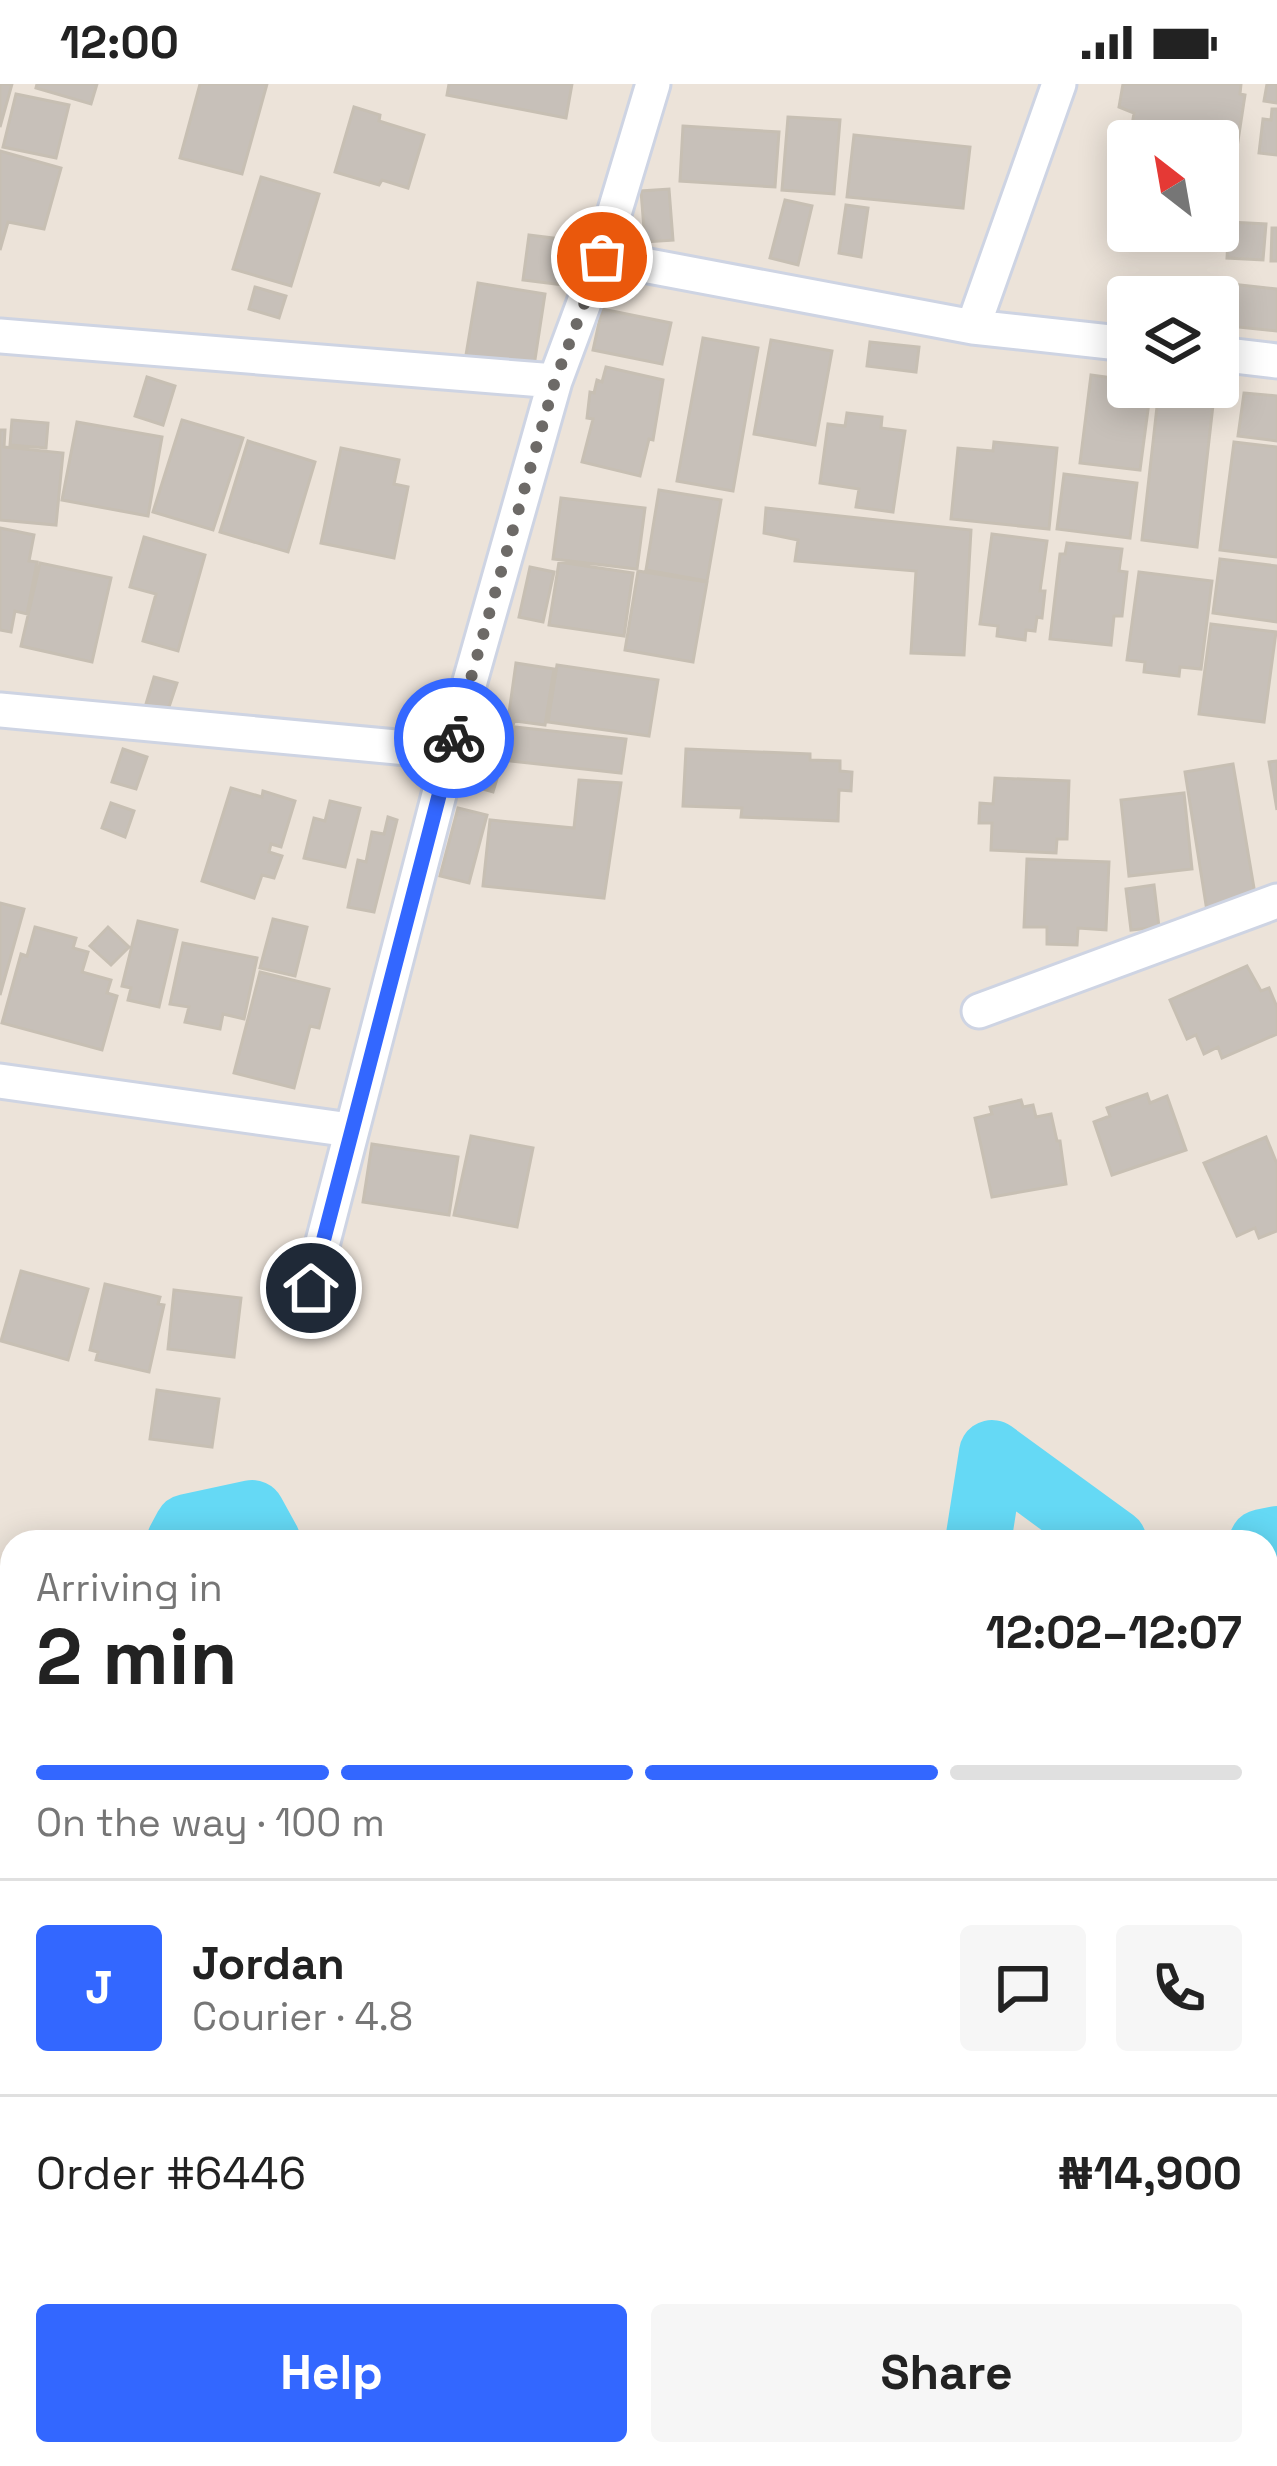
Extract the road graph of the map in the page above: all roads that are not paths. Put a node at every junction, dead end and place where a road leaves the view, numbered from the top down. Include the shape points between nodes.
1 (653, 84) edge
2 (1059, 84) edge
3 (602, 257) junction
4 (973, 327) junction
5 (0, 336) edge
6 (1107, 342) edge
7 (1239, 356) edge
8 (1277, 361) edge
9 (555, 381) junction
10 (0, 710) edge
11 (450, 752) junction
12 (1277, 901) edge
13 (979, 1011) dead end
14 (0, 1081) edge
15 (350, 1130) junction
16 (311, 1288) dead end

1 - 3 street
2 - 4 street
3 - 4 street
3 - 9 street
4 - 6 street
5 - 9 street
7 - 8 street
9 - 11 street
10 - 11 street
11 - 15 street
12 - 13 street
14 - 15 street
15 - 16 street

